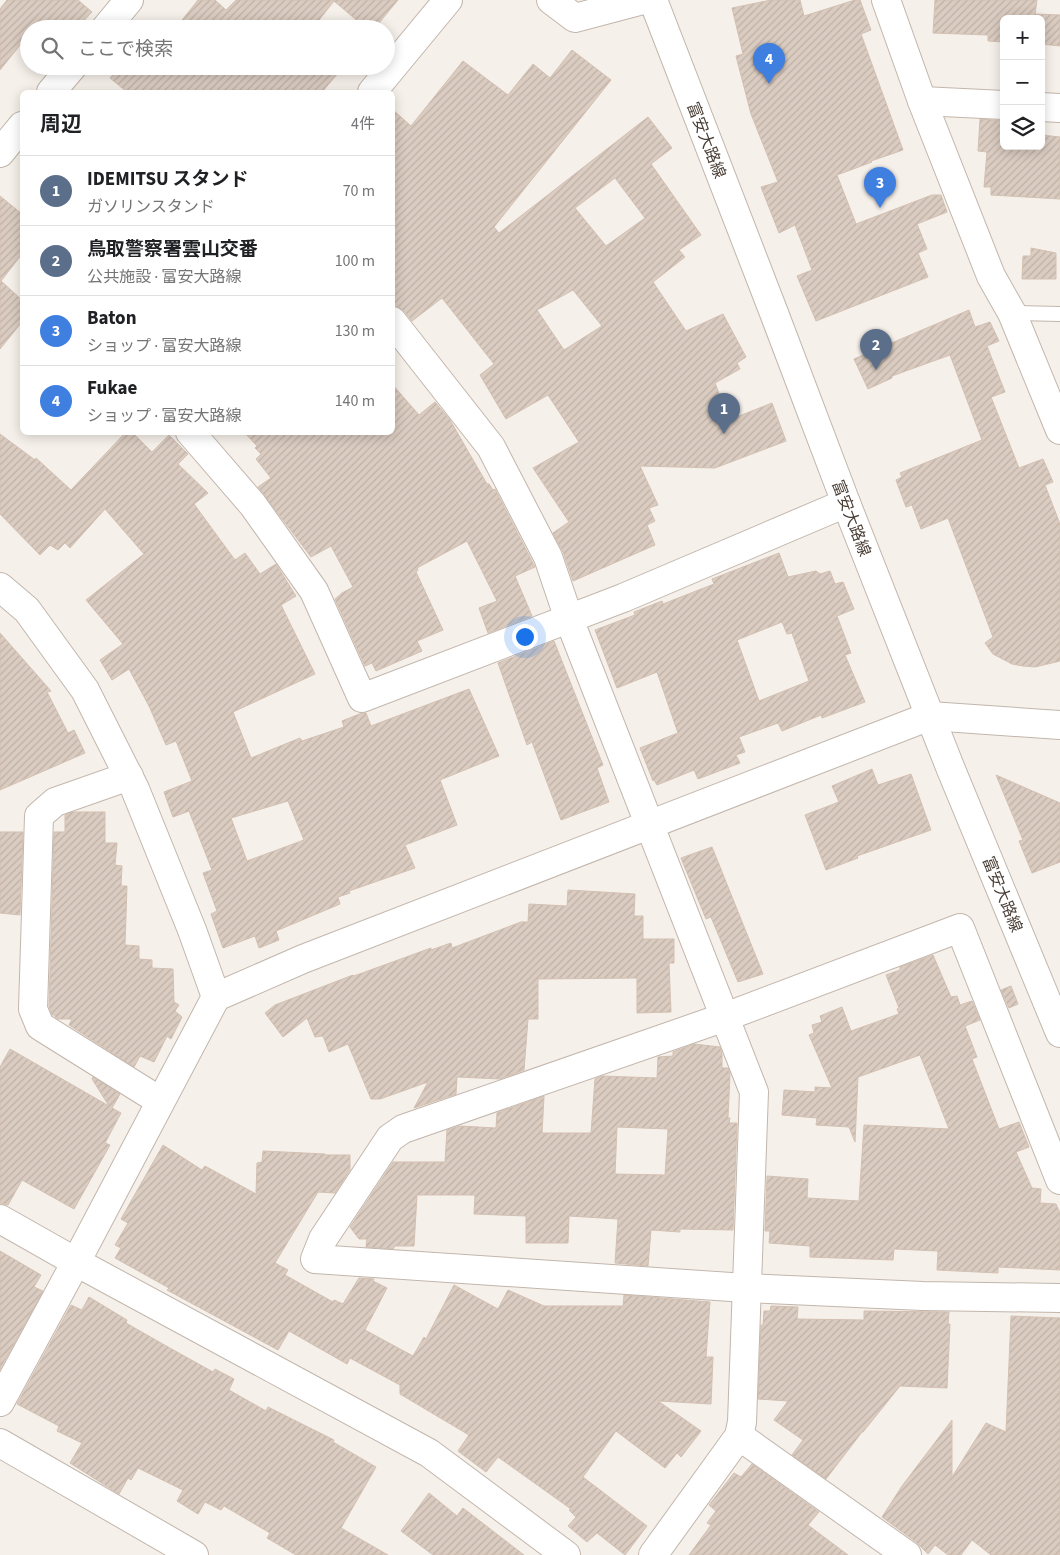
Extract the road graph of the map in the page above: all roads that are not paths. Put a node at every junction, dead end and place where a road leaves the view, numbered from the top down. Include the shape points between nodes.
1 (129, 0) edge
2 (448, 0) edge
3 (551, 0) edge
4 (643, 0) edge
5 (653, 0) edge
6 (886, 0) edge
7 (112, 20) edge
8 (395, 64) edge
9 (65, 75) edge
10 (386, 75) edge
11 (53, 90) edge
12 (374, 90) edge
13 (922, 101) junction
14 (1000, 105) edge
15 (1045, 107) edge
16 (1060, 108) edge
17 (20, 128) edge
18 (0, 153) edge
19 (1012, 312) junction
20 (1060, 314) edge
21 (395, 325) edge
22 (1060, 430) edge
23 (193, 435) edge
24 (846, 503) junction
25 (0, 587) edge
26 (569, 618) junction
27 (930, 716) junction
28 (1060, 725) edge
29 (129, 776) junction
30 (650, 824) junction
31 (216, 996) junction
32 (725, 1017) junction
33 (1060, 1033) edge
34 (160, 1101) junction
35 (1060, 1180) edge
36 (0, 1219) edge
37 (76, 1262) junction
38 (746, 1288) junction
39 (1060, 1298) edge
40 (0, 1402) edge
41 (739, 1436) junction
42 (0, 1443) edge
43 (194, 1555) edge
44 (566, 1555) edge
45 (653, 1555) edge
46 (907, 1555) edge

1 - 7 street
2 - 8 street
3 - 4 street via 575,18
5 - 24 street, 富安大路線
6 - 13 street
9 - 11 street
10 - 12 street
13 - 14 street
13 - 19 street via 991,276
15 - 16 street
17 - 18 street
19 - 20 lane
19 - 22 street
21 - 26 street via 491,447 548,557
23 - 26 street via 253,506 314,590 362,698
24 - 26 street
24 - 27 street, 富安大路線
25 - 29 street via 27,610 85,690
26 - 30 street
27 - 28 street
27 - 30 street
27 - 33 street, 富安大路線
29 - 31 street
29 - 34 street via 55,802 39,816 33,1009 40,1026
30 - 31 street via 312,955
30 - 32 street
31 - 34 street
32 - 35 street via 960,928
32 - 38 street via 754,1092
32 - 38 street via 403,1129 390,1138 323,1239 314,1259
34 - 37 street
36 - 37 street
37 - 40 street
37 - 44 street via 429,1452
38 - 39 street
38 - 41 street
41 - 45 street
41 - 46 street
42 - 43 street

